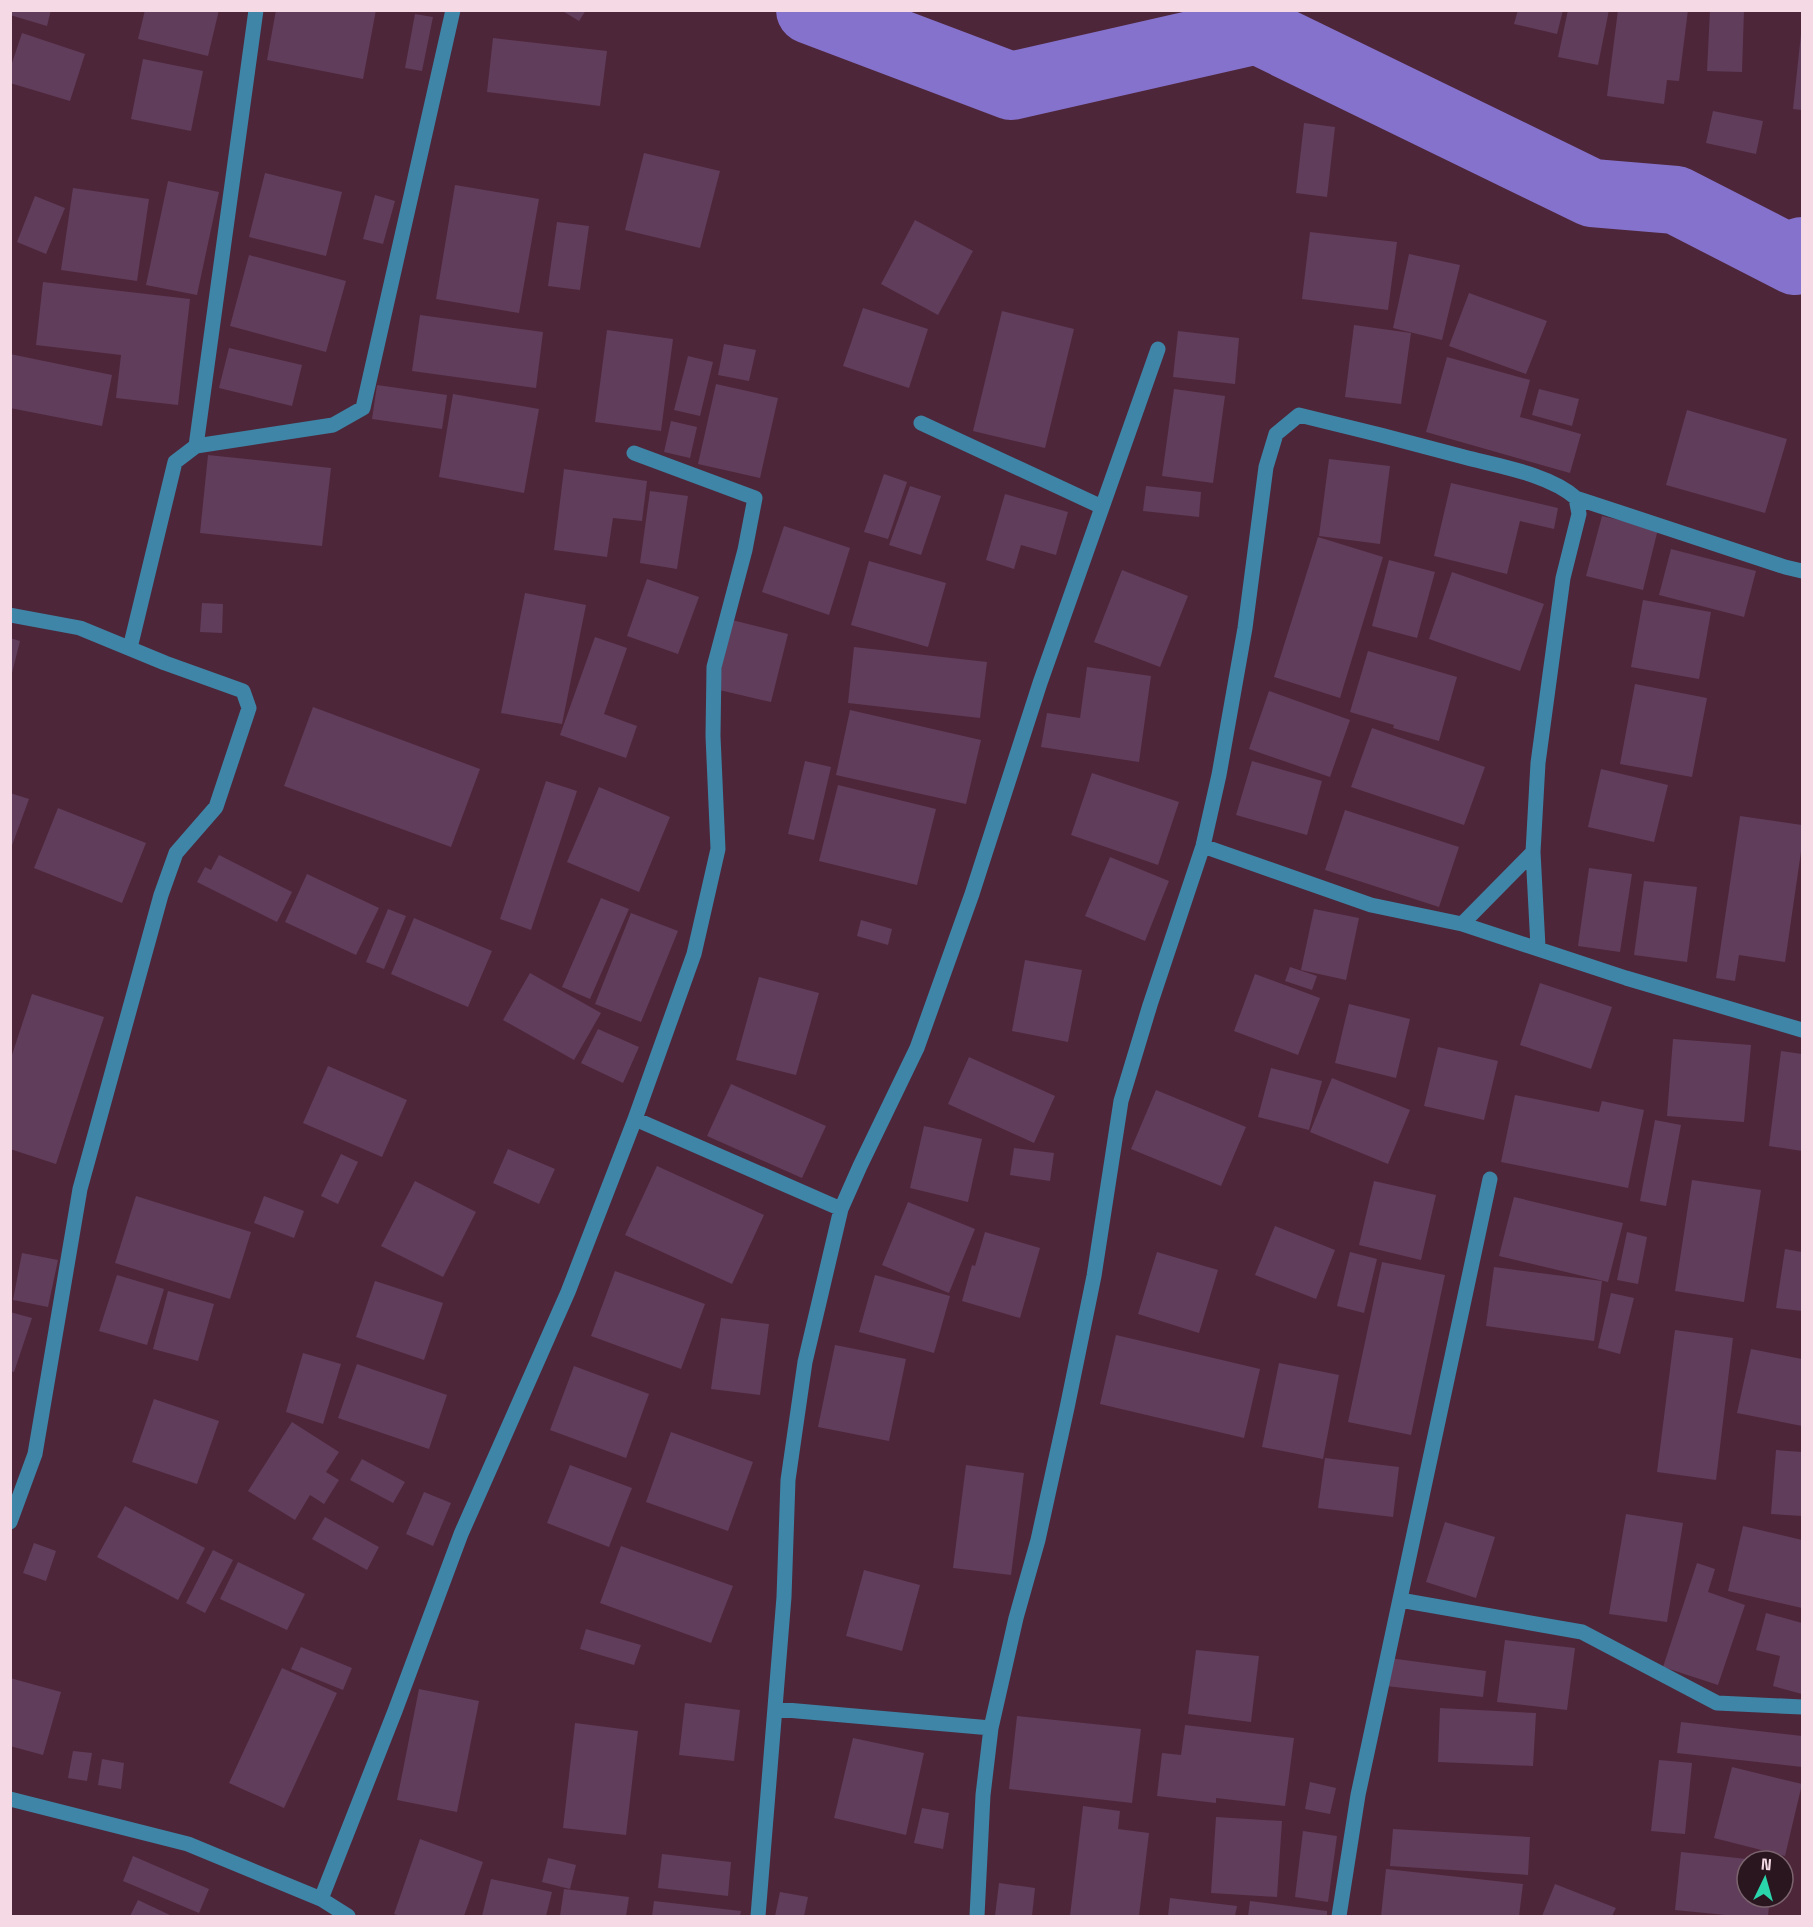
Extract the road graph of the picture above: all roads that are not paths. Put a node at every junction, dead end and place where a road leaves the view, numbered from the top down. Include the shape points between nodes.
1 (256, 10) edge
2 (453, 10) edge
3 (1158, 349) dead end
4 (921, 423) dead end
5 (196, 446) junction
6 (633, 453) dead end
7 (1576, 498) junction
8 (1102, 507) junction
9 (1803, 571) edge
10 (10, 615) edge
11 (130, 648) junction
12 (1203, 846) junction
13 (1533, 852) junction
14 (1462, 924) junction
15 (1538, 947) junction
16 (1803, 1030) edge
17 (635, 1119) junction
18 (1490, 1179) dead end
19 (841, 1209) junction
20 (10, 1522) edge
21 (1400, 1600) junction
22 (1803, 1707) edge
23 (775, 1709) junction
24 (991, 1728) junction
25 (10, 1799) edge
26 (321, 1899) junction
27 (348, 1917) edge
28 (758, 1917) edge
29 (977, 1917) edge
30 (1339, 1917) edge

1 - 5 street
2 - 5 street via 363,408 333,425
3 - 8 street
4 - 8 street
5 - 11 street via 175,462
6 - 17 street via 755,498 714,667 718,849 694,954
7 - 9 street
7 - 12 street via 1565,489 1520,472 1299,415 1276,434 1266,467 1245,628
7 - 13 street via 1579,514 1563,578 1538,763
8 - 19 street via 917,1048
10 - 11 street via 80,628
11 - 20 street via 243,691 249,708 216,807 176,853 161,896 80,1189 35,1454
12 - 14 street via 1371,904
12 - 24 street via 1121,1101 1094,1276 1067,1408
13 - 14 street
13 - 15 street
14 - 15 street
15 - 16 street via 1626,978
17 - 19 street
17 - 26 street via 568,1292 461,1534
18 - 21 street
19 - 23 street via 806,1362 788,1480
21 - 22 street via 1582,1632 1717,1703
21 - 30 street via 1358,1795
23 - 24 street
23 - 28 street
24 - 29 street
25 - 26 street via 188,1844
26 - 27 street

